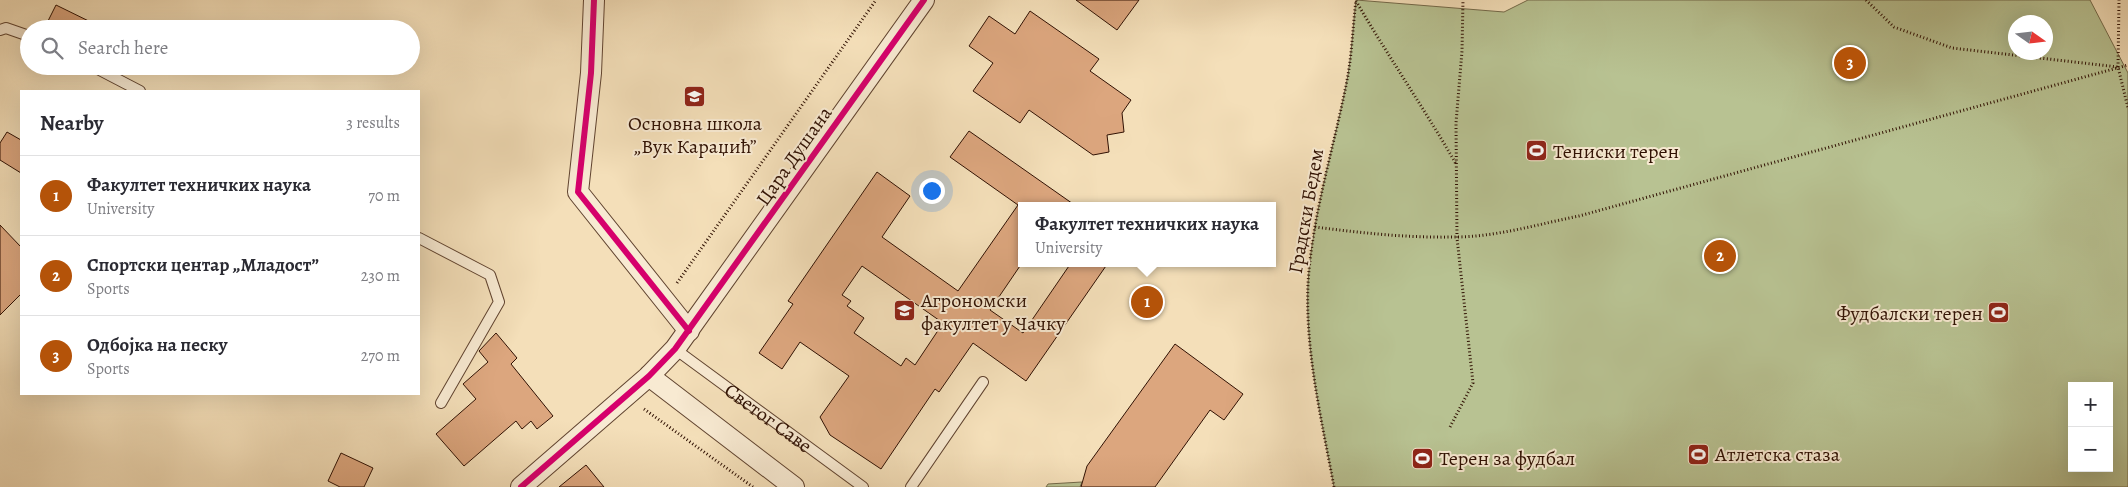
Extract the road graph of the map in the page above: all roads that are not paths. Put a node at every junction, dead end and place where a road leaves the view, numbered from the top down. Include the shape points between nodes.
1 (594, 0) edge
2 (924, 0) edge
3 (0, 30) edge
4 (20, 33) edge
5 (109, 75) edge
6 (138, 90) edge
7 (420, 239) edge
8 (689, 331) junction
9 (675, 349) junction
10 (649, 376) junction
11 (983, 382) dead end
12 (441, 403) dead end
13 (521, 487) edge
14 (794, 487) edge
15 (863, 487) edge
16 (911, 487) edge

1 - 8 street via 591,73 578,192
2 - 8 street, Цара Душана
3 - 4 lane via 6,28
5 - 6 lane
7 - 12 lane via 490,275 498,302
8 - 9 street, Цара Душана
9 - 10 street, Цара Душана
9 - 15 lane, Светог Саве
10 - 13 street, Цара Душана
10 - 14 street, Светог Саве
11 - 16 lane

